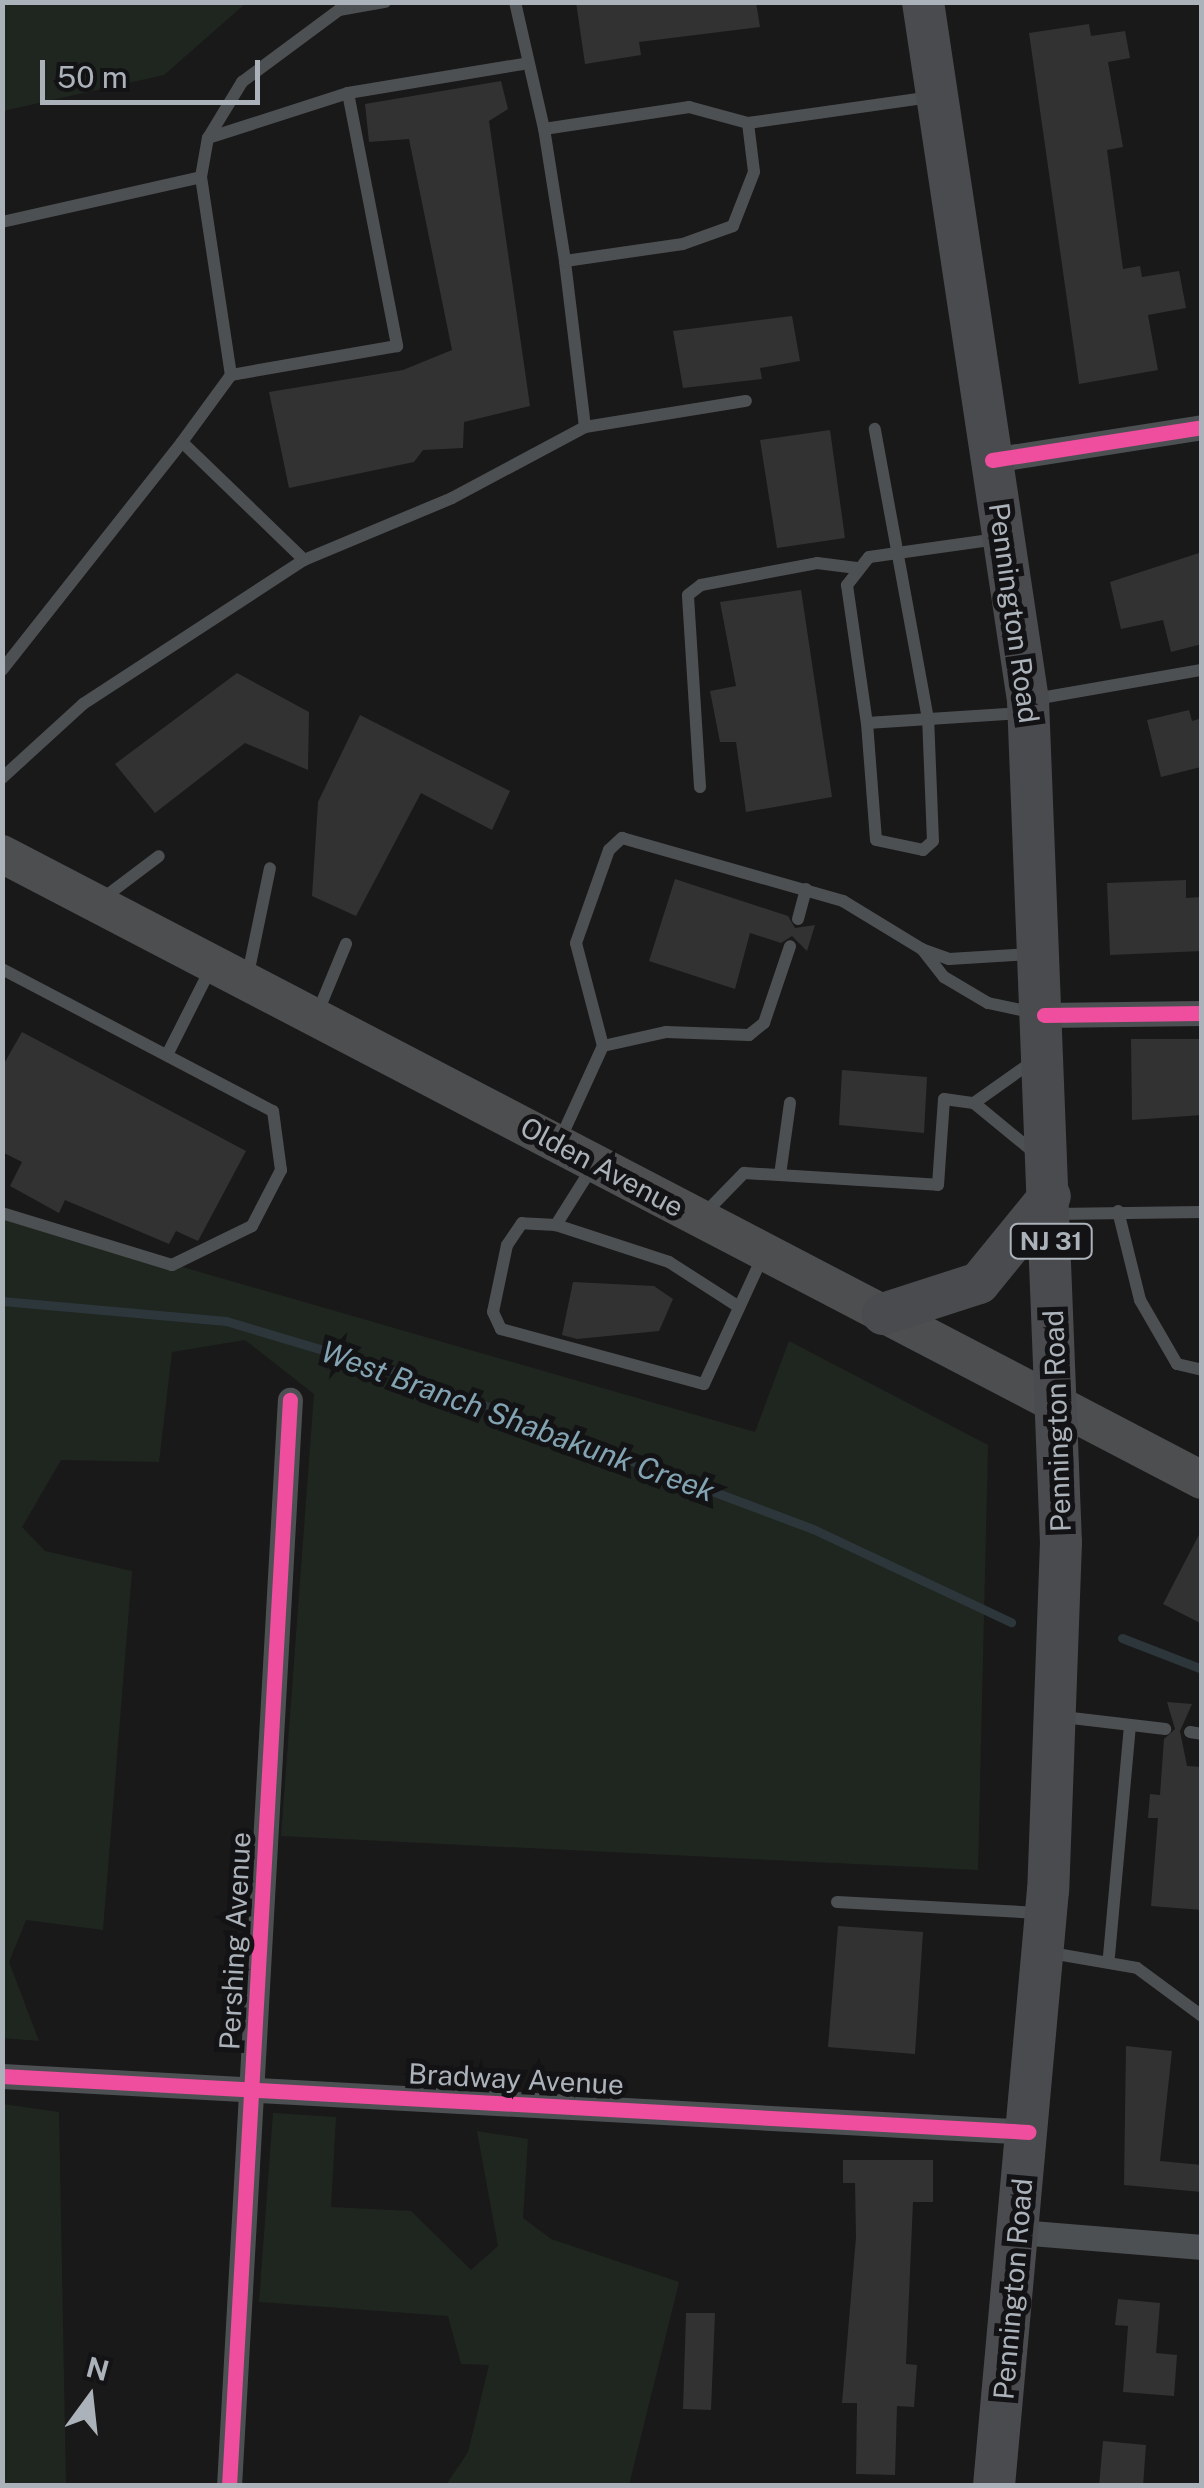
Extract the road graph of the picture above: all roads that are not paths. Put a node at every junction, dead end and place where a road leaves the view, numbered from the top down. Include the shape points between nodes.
1 (385, 2) edge
2 (516, 2) edge
3 (922, 2) edge
4 (523, 64) junction
5 (348, 93) junction
6 (937, 96) junction
7 (748, 123) junction
8 (544, 129) junction
9 (208, 138) junction
10 (201, 177) junction
11 (2, 222) edge
12 (565, 261) junction
13 (231, 375) junction
14 (746, 401) dead end
15 (1202, 427) edge
16 (586, 428) junction
17 (875, 429) dead end
18 (182, 442) junction
19 (992, 460) junction
20 (1004, 538) junction
21 (902, 550) junction
22 (304, 560) junction
23 (857, 568) junction
24 (2, 670) edge
25 (1202, 670) edge
26 (1028, 706) junction
27 (928, 720) junction
28 (867, 723) junction
29 (2, 778) edge
30 (700, 787) dead end
31 (159, 856) dead end
32 (5, 862) edge
33 (270, 868) dead end
34 (806, 889) junction
35 (96, 904) junction
36 (798, 919) dead end
37 (346, 944) dead end
38 (790, 946) dead end
39 (922, 949) junction
40 (1042, 953) junction
41 (213, 964) junction
42 (2, 969) edge
43 (246, 981) junction
44 (1202, 1013) edge
45 (316, 1016) junction
46 (1045, 1033) junction
47 (603, 1046) junction
48 (168, 1054) junction
49 (974, 1102) junction
50 (790, 1103) dead end
51 (558, 1144) junction
52 (594, 1164) junction
53 (780, 1175) junction
54 (1050, 1192) junction
55 (1118, 1211) junction
56 (1202, 1212) edge
57 (2, 1213) edge
58 (700, 1218) junction
59 (556, 1225) junction
60 (765, 1252) junction
61 (739, 1307) junction
62 (883, 1314) junction
63 (1202, 1370) edge
64 (290, 1400) dead end
65 (1057, 1405) junction
66 (1202, 1480) edge
67 (1058, 1716) junction
68 (1130, 1725) junction
69 (1164, 1729) dead end
70 (838, 1902) dead end
71 (1045, 1933) junction
72 (1109, 1956) junction
73 (1202, 2016) edge
74 (2, 2076) edge
75 (252, 2090) junction
76 (1028, 2132) junction
77 (1019, 2232) junction
78 (1202, 2248) edge
79 (229, 2486) edge
80 (994, 2486) edge

1 - 9 lane via 339,10 242,82
2 - 4 lane
3 - 6 main road, Pennington Road / NJ 31
4 - 5 lane
4 - 8 lane
5 - 9 lane
5 - 13 lane via 398,346
6 - 7 lane
6 - 19 main road, Pennington Road / NJ 31
7 - 8 lane via 688,107
7 - 12 lane via 754,172 733,226 683,244
8 - 12 lane
9 - 10 lane
10 - 11 lane
10 - 13 lane
12 - 16 lane
13 - 18 lane
14 - 16 lane
15 - 19 street
16 - 22 lane via 452,498
17 - 21 lane
18 - 22 lane
18 - 24 lane
19 - 20 main road, Pennington Road / NJ 31
20 - 21 lane
20 - 26 main road, Pennington Road / NJ 31
21 - 23 lane
21 - 27 lane
22 - 29 lane via 82,704
23 - 28 lane via 847,585
23 - 30 lane via 818,563 701,585 688,595
25 - 26 lane
26 - 27 lane
26 - 40 main road, Pennington Road / NJ 31
27 - 28 lane
27 - 28 lane via 933,840 909,851 876,840
31 - 35 lane
32 - 35 main road, Olden Avenue
33 - 43 lane
34 - 36 lane
34 - 39 lane
34 - 47 lane via 622,838 609,850 576,943
35 - 41 main road, Olden Avenue
37 - 45 lane
38 - 47 lane via 764,1023 749,1035 666,1032
39 - 40 lane via 950,959
39 - 46 lane via 944,978
40 - 46 main road, Pennington Road / NJ 31
41 - 43 main road, Olden Avenue
41 - 48 lane
42 - 48 lane
43 - 45 main road, Olden Avenue
44 - 46 street
45 - 51 main road, Olden Avenue
46 - 49 lane
46 - 54 main road, Pennington Road / NJ 31
47 - 51 lane
48 - 57 lane via 273,1111 280,1170 252,1226 172,1264
49 - 53 lane via 944,1099 938,1185
49 - 54 lane
50 - 53 lane
51 - 52 main road, Olden Avenue
52 - 58 main road, Olden Avenue
52 - 59 lane
53 - 58 lane via 744,1173
54 - 55 lane
54 - 62 main road via 980,1283
54 - 65 main road, Pennington Road / NJ 31
55 - 56 lane
55 - 63 lane via 1140,1300 1178,1364
58 - 60 main road, Olden Avenue
59 - 61 lane via 670,1262
59 - 61 lane via 522,1223 508,1244 493,1312 501,1329 704,1384
60 - 61 lane
60 - 62 main road, Olden Avenue
62 - 65 main road, Olden Avenue
64 - 75 street, Pershing Avenue
65 - 66 main road, Olden Avenue
65 - 67 main road, Pennington Road / NJ 31
67 - 68 lane
67 - 71 main road, Pennington Road / NJ 31
68 - 69 lane
68 - 72 lane
70 - 71 lane
71 - 72 lane
71 - 76 main road, Pennington Road / NJ 31
72 - 73 lane
74 - 75 street, Bradway Avenue
75 - 76 street, Bradway Avenue
75 - 79 street, Pershing Avenue
76 - 77 main road, Pennington Road / NJ 31
77 - 78 street
77 - 80 main road, Pennington Road / NJ 31

